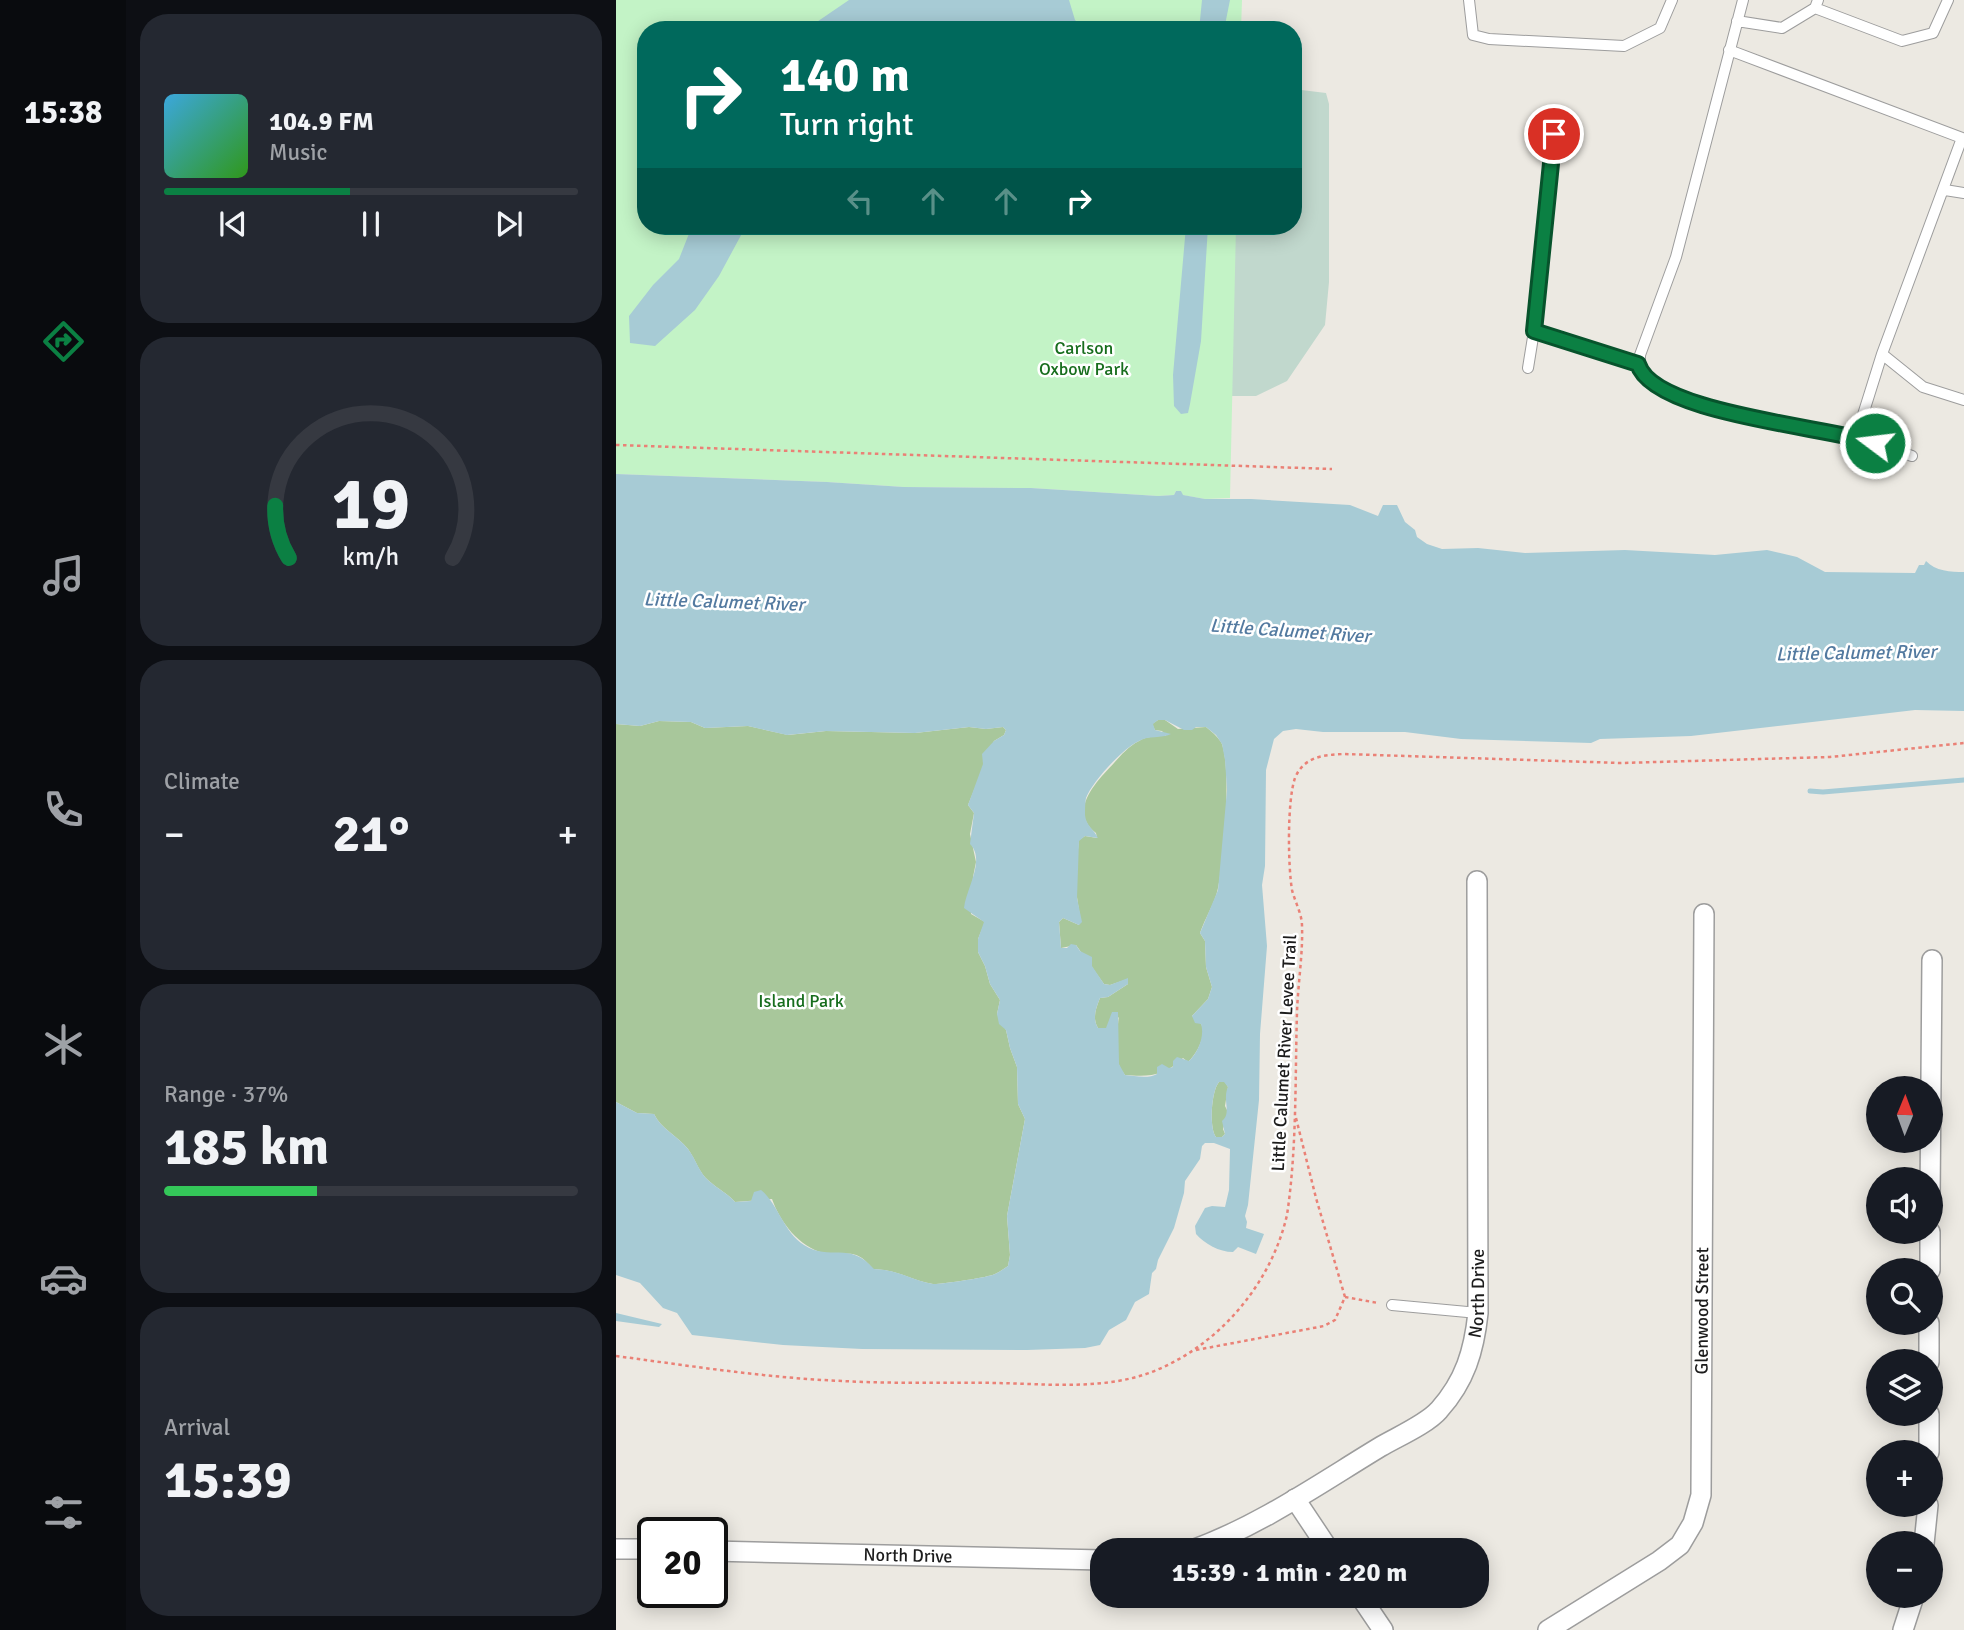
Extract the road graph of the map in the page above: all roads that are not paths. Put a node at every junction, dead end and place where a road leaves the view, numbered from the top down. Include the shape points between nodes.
1 (1469, 0) edge
2 (1672, 0) edge
3 (1741, 0) edge
4 (1948, 0) edge
5 (1816, 4) edge
6 (1737, 21) junction
7 (1730, 50) junction
8 (1554, 134) dead end
9 (1945, 190) junction
10 (1964, 193) edge
11 (1534, 331) junction
12 (1882, 354) junction
13 (1638, 364) junction
14 (1528, 368) dead end
15 (1964, 400) edge
16 (1856, 437) junction
17 (1912, 457) dead end
18 (1477, 881) dead end
19 (1704, 914) dead end
20 (1932, 960) dead end
21 (1930, 1167) edge
22 (1392, 1305) road end
23 (1478, 1312) junction
24 (1295, 1499) junction
25 (1224, 1538) edge
26 (1321, 1538) edge
27 (616, 1549) edge
28 (637, 1549) edge
29 (728, 1551) edge
30 (1090, 1560) edge
31 (1368, 1608) edge
32 (1910, 1608) edge
33 (1383, 1630) edge
34 (1548, 1630) edge
35 (1903, 1630) edge

1 - 2 lane via 1473,35 1624,46 1660,28
3 - 6 lane
4 - 5 lane via 1933,33 1902,41
5 - 6 lane via 1782,28
6 - 7 lane
7 - 9 lane via 1962,138
7 - 13 lane via 1676,257
8 - 11 lane
9 - 10 lane
9 - 12 lane
11 - 13 lane
11 - 14 lane
12 - 15 lane via 1923,387
12 - 16 lane
13 - 16 lane via 1658,386 1696,402 1755,420
16 - 17 lane
18 - 23 street, North Drive
19 - 34 street, Glenwood Street via 1701,1495 1680,1545
20 - 21 street
22 - 23 lane
23 - 24 street, North Drive via 1475,1343 1459,1385 1437,1413
24 - 25 street, North Drive
24 - 26 street
27 - 28 street
29 - 30 street, North Drive
31 - 33 street
32 - 35 street

